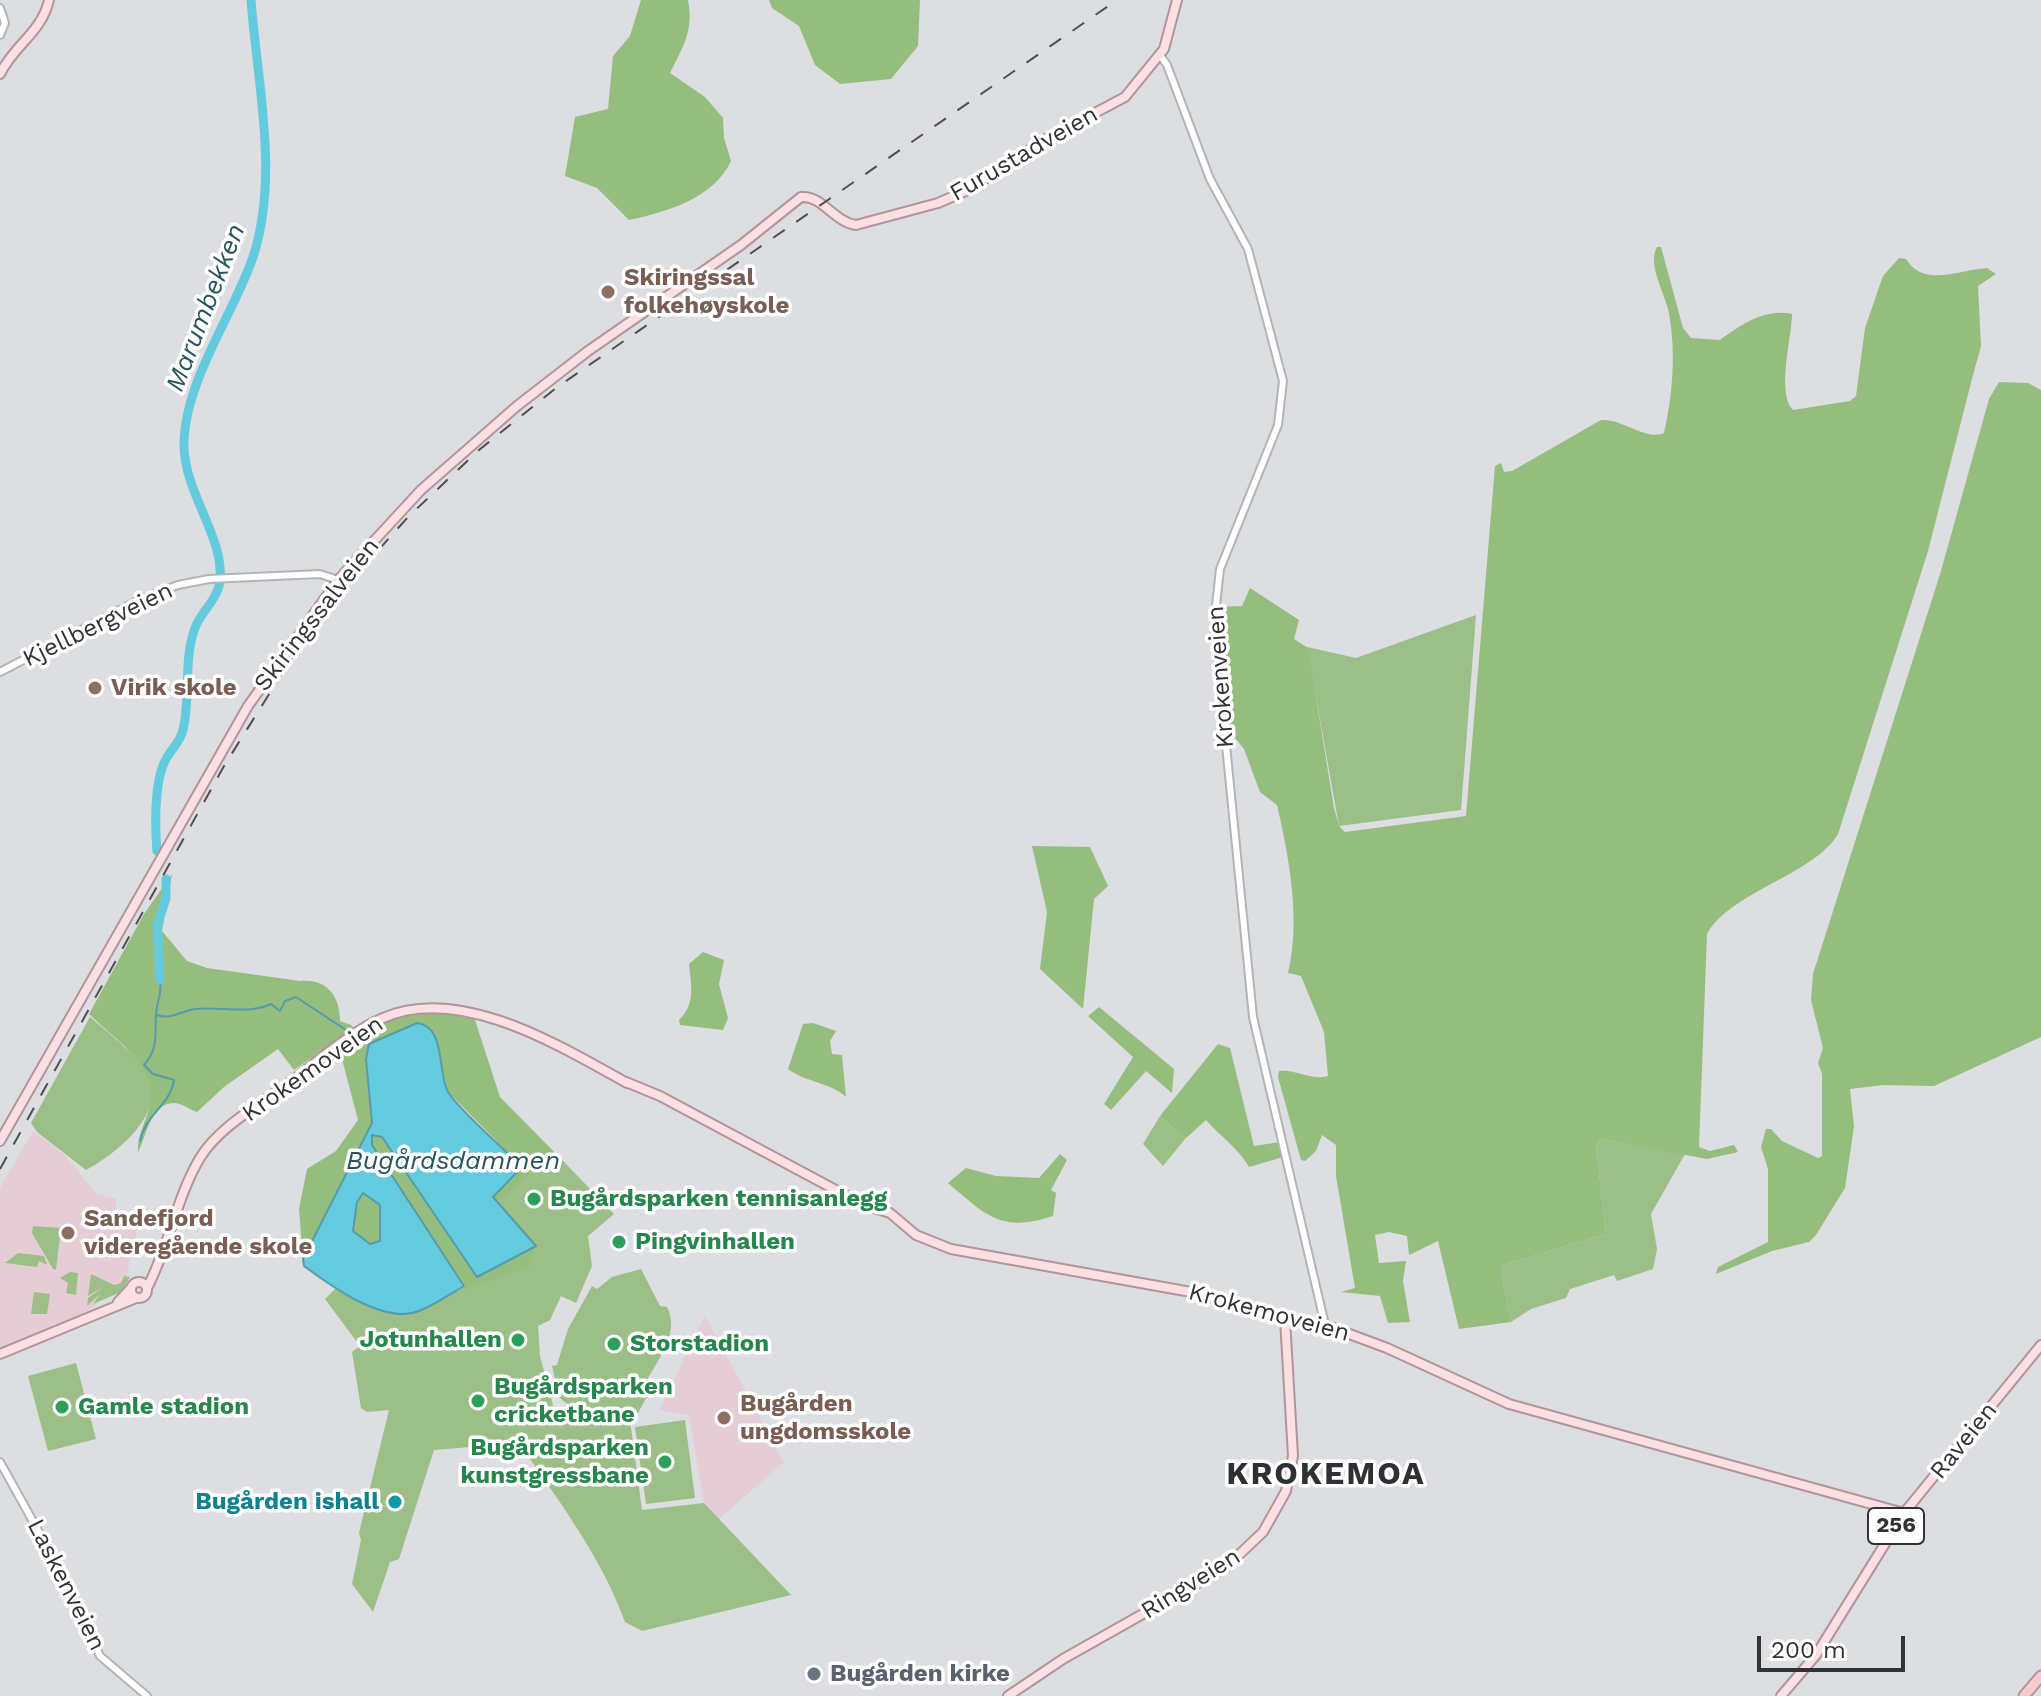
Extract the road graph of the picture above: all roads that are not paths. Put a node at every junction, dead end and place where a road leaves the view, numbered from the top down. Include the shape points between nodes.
1 (49, 0) edge
2 (1177, 0) edge
3 (0, 8) edge
4 (0, 35) edge
5 (1160, 55) junction
6 (4, 56) edge
7 (0, 74) edge
8 (819, 202) joint
9 (338, 580) junction
10 (0, 672) edge
11 (0, 1141) edge
12 (163, 1259) junction
13 (134, 1285) junction
14 (147, 1288) junction
15 (136, 1298) junction
16 (1285, 1319) junction
17 (1325, 1325) junction
18 (2041, 1345) edge
19 (0, 1351) edge
20 (0, 1462) edge
21 (1904, 1513) junction
22 (2041, 1676) edge
23 (147, 1696) edge
24 (1008, 1696) edge
25 (1781, 1696) edge
26 (2024, 1696) edge

1 - 6 main road via 40,25
2 - 5 main road, Furustadveien
3 - 4 street via 5,18
5 - 8 main road, Furustadveien via 1125,97 938,203 856,225 842,222
5 - 17 street, Krokenveien via 1210,179 1248,249 1283,381 1278,425 1220,569 1214,624 1253,1017
6 - 7 main road
8 - 9 main road, Skiringssalveien via 805,196 796,200 517,406 421,490
9 - 10 street, Kjellbergveien via 324,574 220,578 153,594
9 - 11 main road, Skiringssalveien via 248,706
12 - 13 main road, Krokemoveien
12 - 14 main road, Krokemoveien
12 - 16 main road, Krokemoveien via 195,1167 214,1141 344,1042 391,1014 438,1006 478,1012 626,1082 862,1204 890,1213 916,1235 948,1248 1191,1292
13 - 14 main road
13 - 15 main road
13 - 19 main road, Krokemoveien via 114,1305
14 - 15 main road, Krokemoveien via 144,1297
15 - 19 main road, Krokemoveien
16 - 17 main road, Krokemoveien
16 - 24 main road, Ringveien via 1293,1456 1286,1491 1263,1532 1226,1567
17 - 21 main road, Krokemoveien via 1509,1404
18 - 21 main road, Raveien / 256
20 - 23 street, Laskenveien via 70,1588 100,1656
21 - 25 main road, Raveien / 256 via 1816,1655
22 - 26 highway

